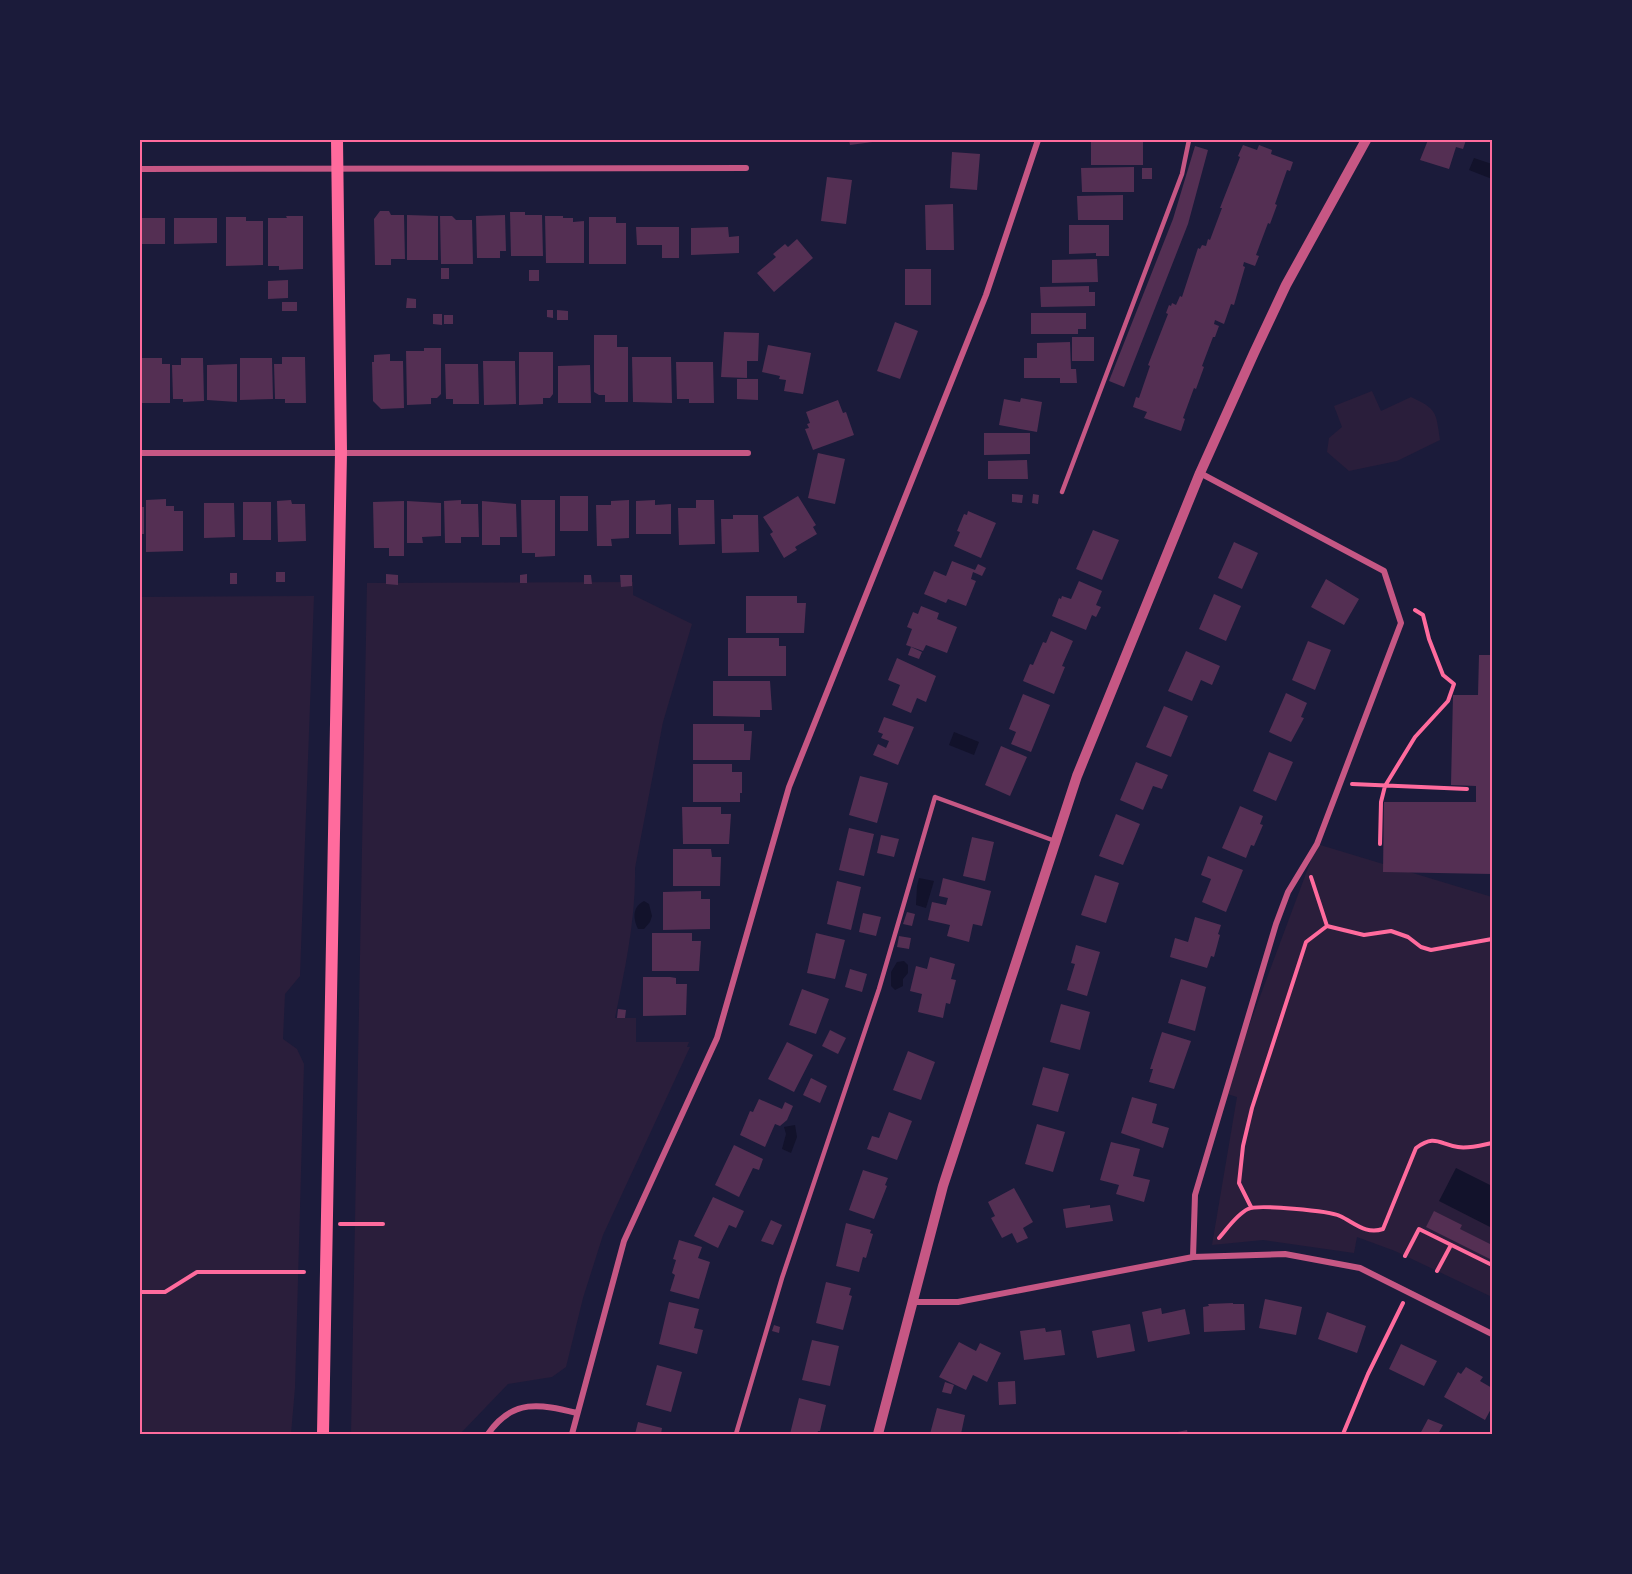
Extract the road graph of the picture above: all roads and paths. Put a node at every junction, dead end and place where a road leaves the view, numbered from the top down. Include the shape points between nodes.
1 (337, 140) edge
2 (1038, 140) edge
3 (1189, 140) edge
4 (1366, 140) edge
5 (746, 168) dead end
6 (140, 169) edge
7 (337, 169) junction
8 (340, 452) junction
9 (140, 453) edge
10 (748, 453) dead end
11 (1200, 473) junction
12 (1062, 492) dead end
13 (1415, 610) dead end
14 (1348, 784) dead end
15 (1385, 786) junction
16 (1467, 789) dead end
17 (1056, 842) junction
18 (1380, 844) dead end
19 (1311, 875) dead end
20 (1328, 926) junction
21 (1492, 939) edge
22 (1492, 1143) edge
23 (1251, 1207) junction
24 (327, 1224) junction
25 (383, 1224) dead end
26 (1219, 1238) dead end
27 (1451, 1245) junction
28 (1405, 1256) dead end
29 (1193, 1257) junction
30 (1492, 1265) edge
31 (1437, 1271) dead end
32 (304, 1272) dead end
33 (1408, 1291) junction
34 (140, 1292) edge
35 (912, 1302) junction
36 (1492, 1334) edge
37 (578, 1413) junction
38 (323, 1434) edge
39 (488, 1434) edge
40 (572, 1434) edge
41 (736, 1434) edge
42 (878, 1434) edge
43 (1343, 1434) edge

1 - 7 main road
2 - 37 street via 986,295 789,787 717,1038 624,1241
3 - 12 lane via 1182,174
4 - 11 street via 1276,305
5 - 7 street
6 - 7 street
7 - 8 main road
8 - 9 street
8 - 10 street
8 - 24 main road
11 - 17 street via 1077,776
11 - 29 street via 1384,571 1401,623 1317,843 1288,892 1276,924 1195,1195
13 - 15 path via 1423,615 1443,675 1454,684 1448,701 1415,737
14 - 15 path
15 - 16 path
15 - 18 path
17 - 35 street via 943,1186
17 - 41 lane via 935,797 879,989 782,1278
19 - 20 path
20 - 21 path via 1364,935 1391,931 1431,950
20 - 23 path via 1305,942 1252,1108 1239,1184
22 - 23 path via 1459,1148 1434,1140 1416,1148 1383,1229 1376,1231 1331,1213
23 - 26 path
24 - 25 path
24 - 38 main road
27 - 28 path via 1419,1229
27 - 30 path
27 - 31 path
29 - 33 street via 1285,1254 1360,1268
29 - 35 street via 958,1302
32 - 34 path via 197,1272 165,1292
33 - 36 street
33 - 43 path
35 - 42 street
37 - 39 street via 543,1405 519,1408
37 - 40 street

